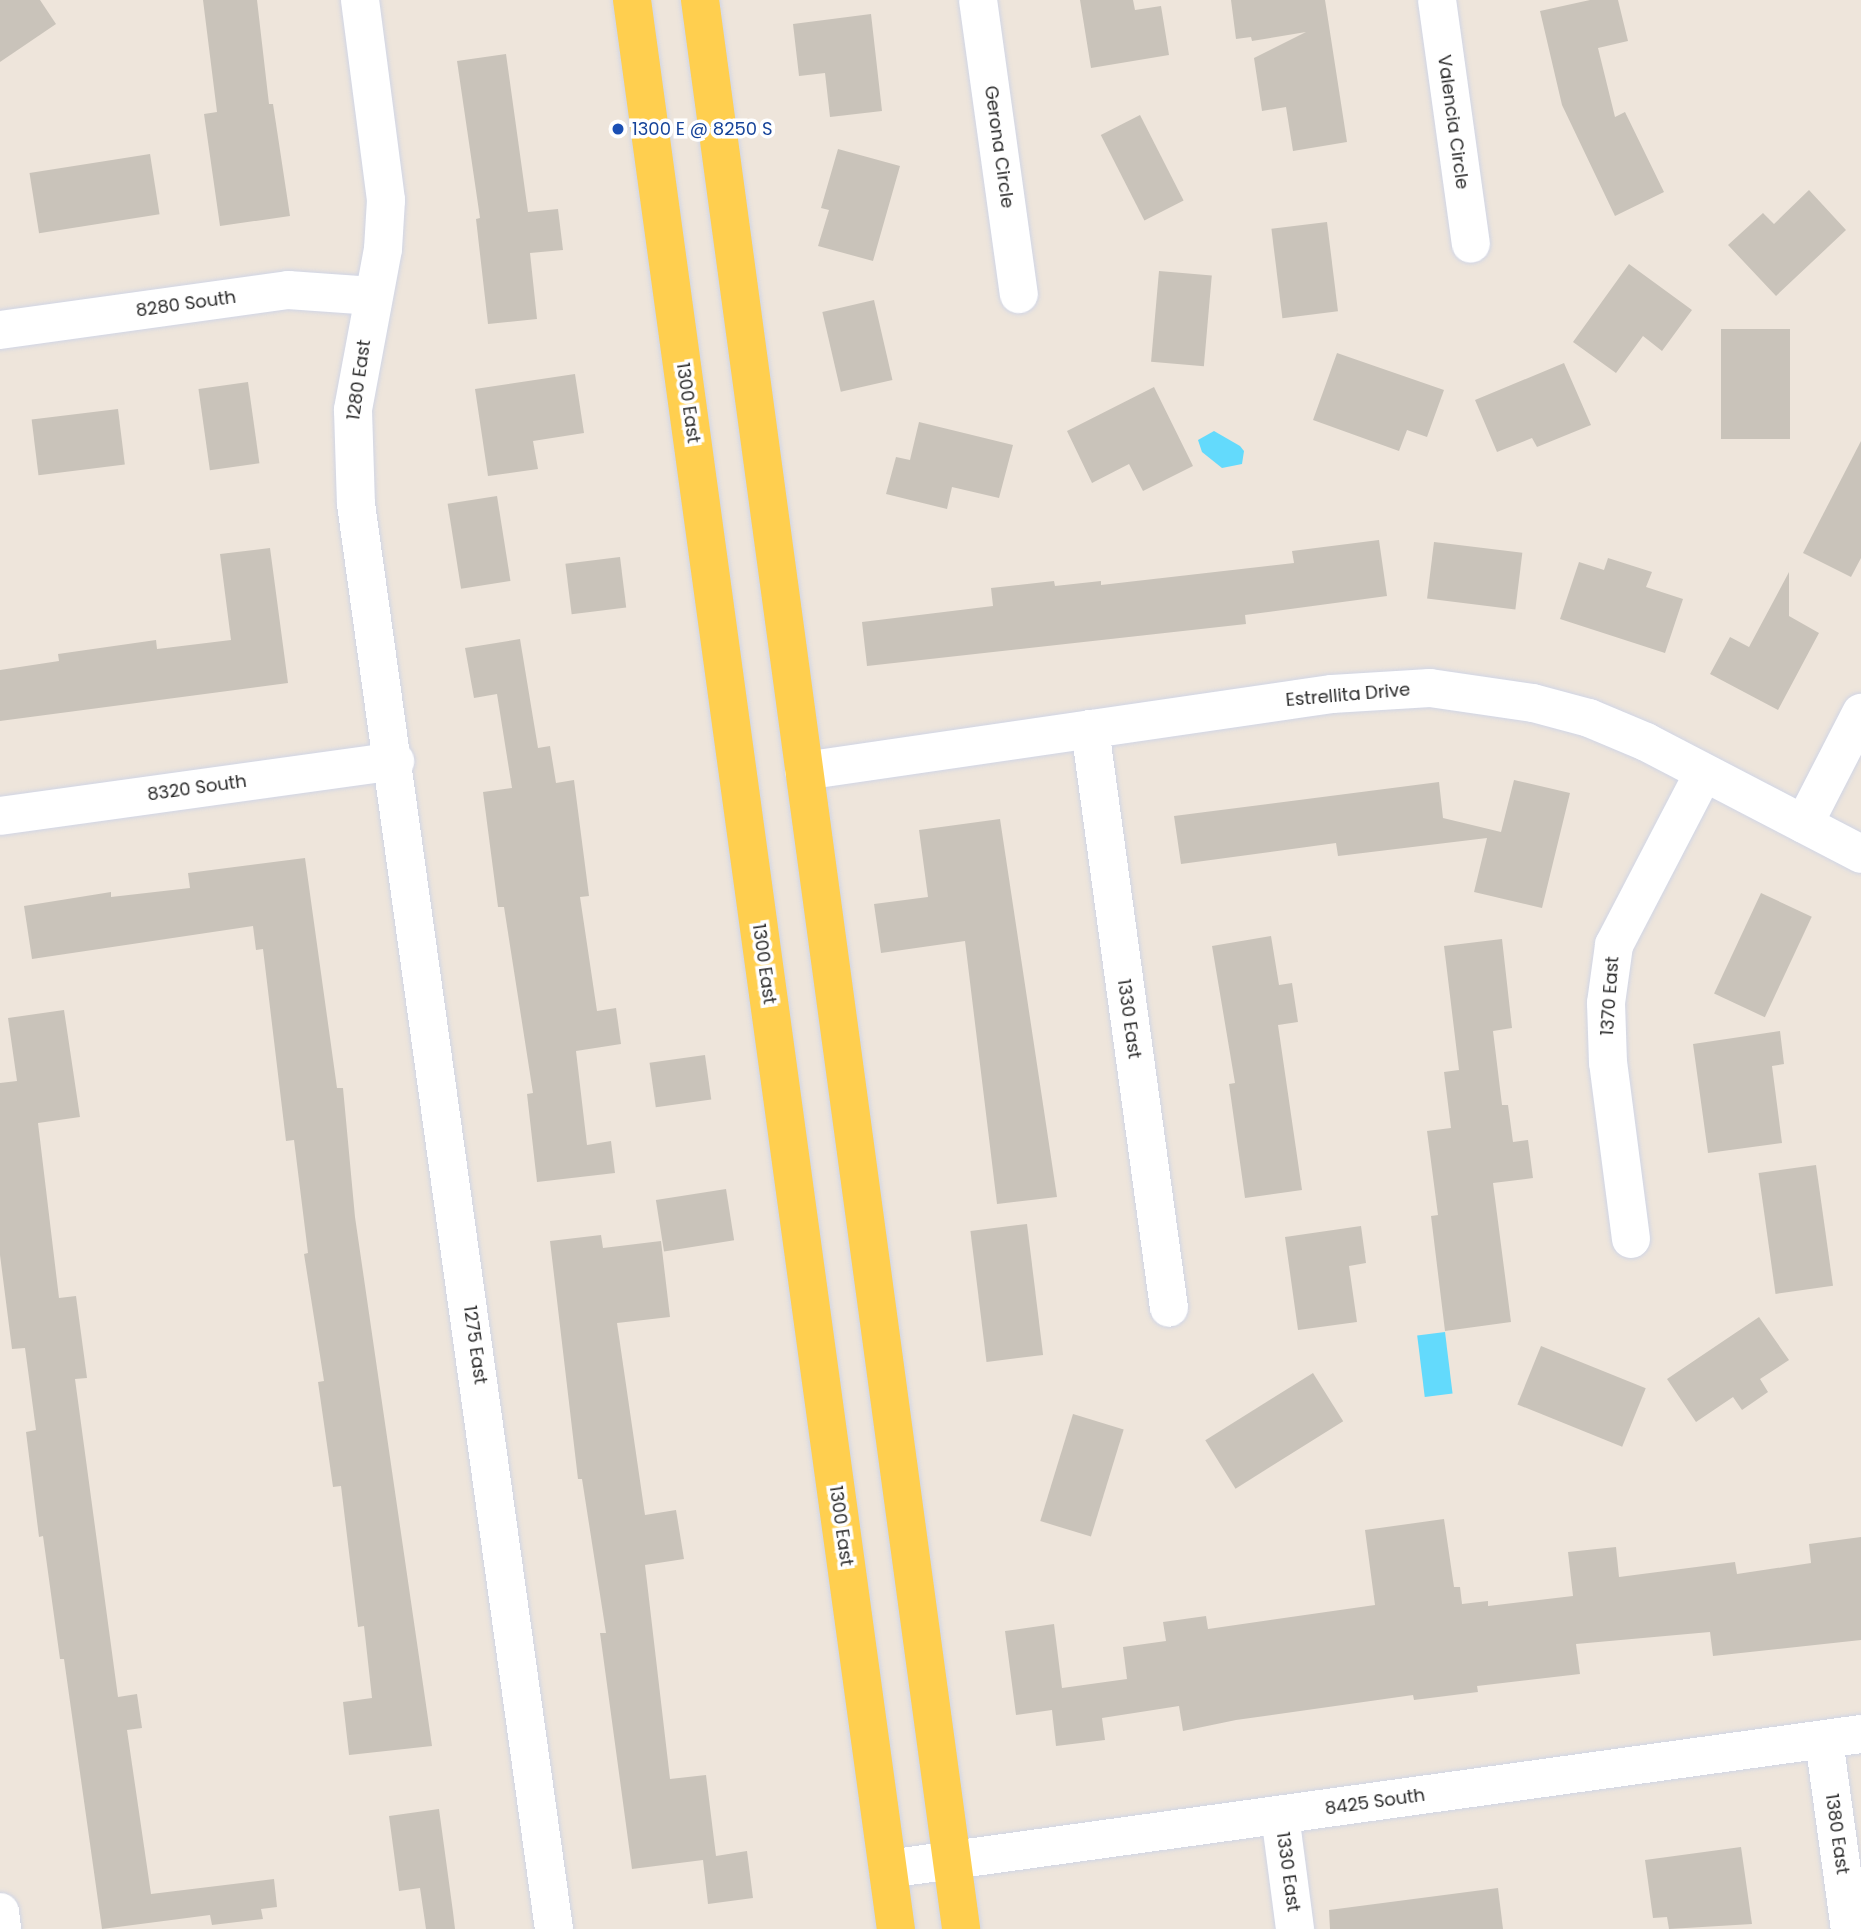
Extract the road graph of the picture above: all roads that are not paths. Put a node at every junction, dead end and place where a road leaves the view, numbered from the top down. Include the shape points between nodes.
1 (360, 0) edge
2 (632, 0) edge
3 (700, 0) edge
4 (978, 0) edge
5 (1437, 0) edge
6 (1471, 244) dead end
7 (1019, 295) dead end
8 (373, 296) junction
9 (0, 330) edge
10 (1861, 713) edge
11 (1090, 729) junction
12 (395, 761) junction
13 (804, 771) junction
14 (1703, 774) junction
15 (0, 816) edge
16 (1804, 824) junction
17 (1861, 854) edge
18 (1632, 1239) dead end
19 (1169, 1308) dead end
20 (1861, 1734) edge
21 (1824, 1740) junction
22 (1280, 1815) junction
23 (952, 1861) junction
24 (888, 1869) junction
25 (0, 1912) edge
26 (2, 1929) edge
27 (554, 1929) edge
28 (896, 1929) edge
29 (961, 1929) edge
30 (1295, 1929) edge
31 (1850, 1929) edge

1 - 8 street, 1280 East via 386,200
2 - 24 main road, 1300 East
3 - 13 main road
4 - 7 street, Gerona Circle
5 - 6 street, Valencia Circle
8 - 9 street, 8280 South via 288,290
8 - 12 street, 1280 East via 360,356 352,457
10 - 16 street
11 - 13 street, Estrellita Drive
11 - 14 street, Estrellita Drive via 1332,694 1430,688 1520,700 1589,718 1646,742
11 - 19 street, 1330 East
12 - 15 street, 8320 South
12 - 27 street, 1275 East
13 - 23 main road
14 - 16 street, Estrellita Drive
14 - 18 street, 1370 East via 1614,945 1606,1003 1608,1063
16 - 17 street, Estrellita Drive
20 - 21 street, 8425 South
21 - 22 street, 8425 South
21 - 31 street, 1380 East
22 - 23 street, 8425 South
22 - 30 street, 1330 East
23 - 24 street, 8425 South
23 - 29 main road
24 - 28 main road, 1300 East
25 - 26 street

